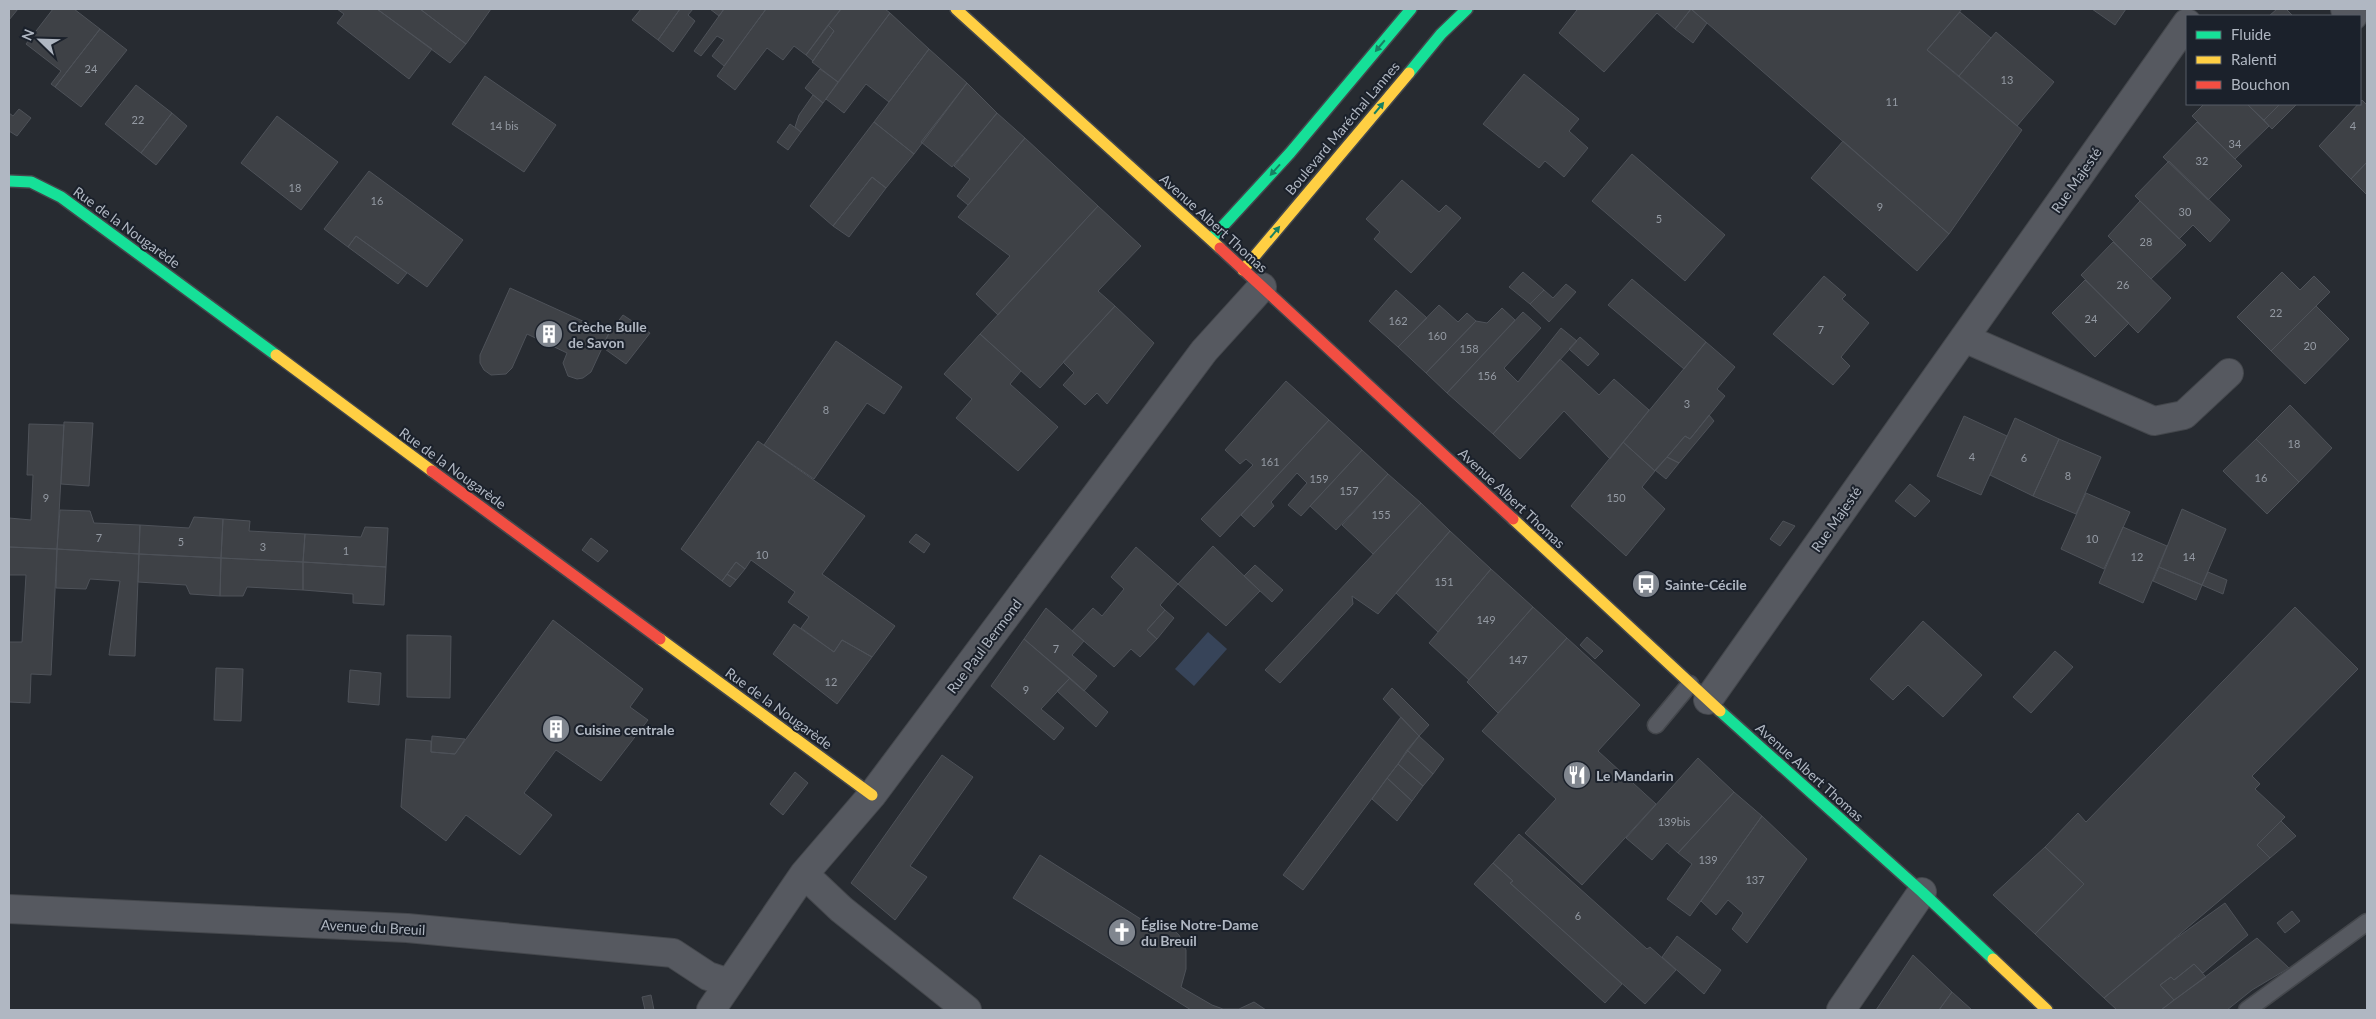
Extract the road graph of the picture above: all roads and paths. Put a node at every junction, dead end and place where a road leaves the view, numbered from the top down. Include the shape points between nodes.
1 (956, 9) edge
2 (1411, 9) edge
3 (1467, 9) edge
4 (2186, 24) edge
5 (9, 181) edge
6 (1211, 239) junction
7 (1253, 279) junction
8 (1964, 338) junction
9 (2229, 373) dead end
10 (1699, 692) junction
11 (1656, 724) dead end
12 (872, 794) junction
13 (804, 874) junction
14 (1922, 892) junction
15 (9, 909) edge
16 (2367, 922) edge
17 (729, 983) junction
18 (711, 1010) edge
19 (967, 1010) edge
20 (1841, 1010) edge
21 (2047, 1010) edge
22 (2247, 1010) edge

1 - 6 main road, Avenue Albert Thomas
2 -> 6 main road, Boulevard Maréchal Lannes via 1290,153
7 -> 3 main road, Boulevard Maréchal Lannes via 1441,34
4 - 8 street, Rue Majesté
5 - 12 main road, Rue de la Nougarède via 30,182 61,197
6 - 7 main road, Avenue Albert Thomas
7 - 10 main road, Avenue Albert Thomas
7 - 12 street, Rue Paul Bermond via 1194,364
8 - 9 street via 2154,421 2184,415
8 - 10 street, Rue Majesté
10 - 11 lane
10 - 14 main road, Avenue Albert Thomas
12 - 13 street, Rue Paul Bermond
13 - 17 street, Rue Paul Bermond
13 - 19 street via 841,910
14 - 20 street
14 - 21 main road, Avenue Albert Thomas
15 - 17 street, Avenue du Breuil via 407,928 673,953 708,976
16 - 22 lane
17 - 18 street, Rue Paul Bermond

